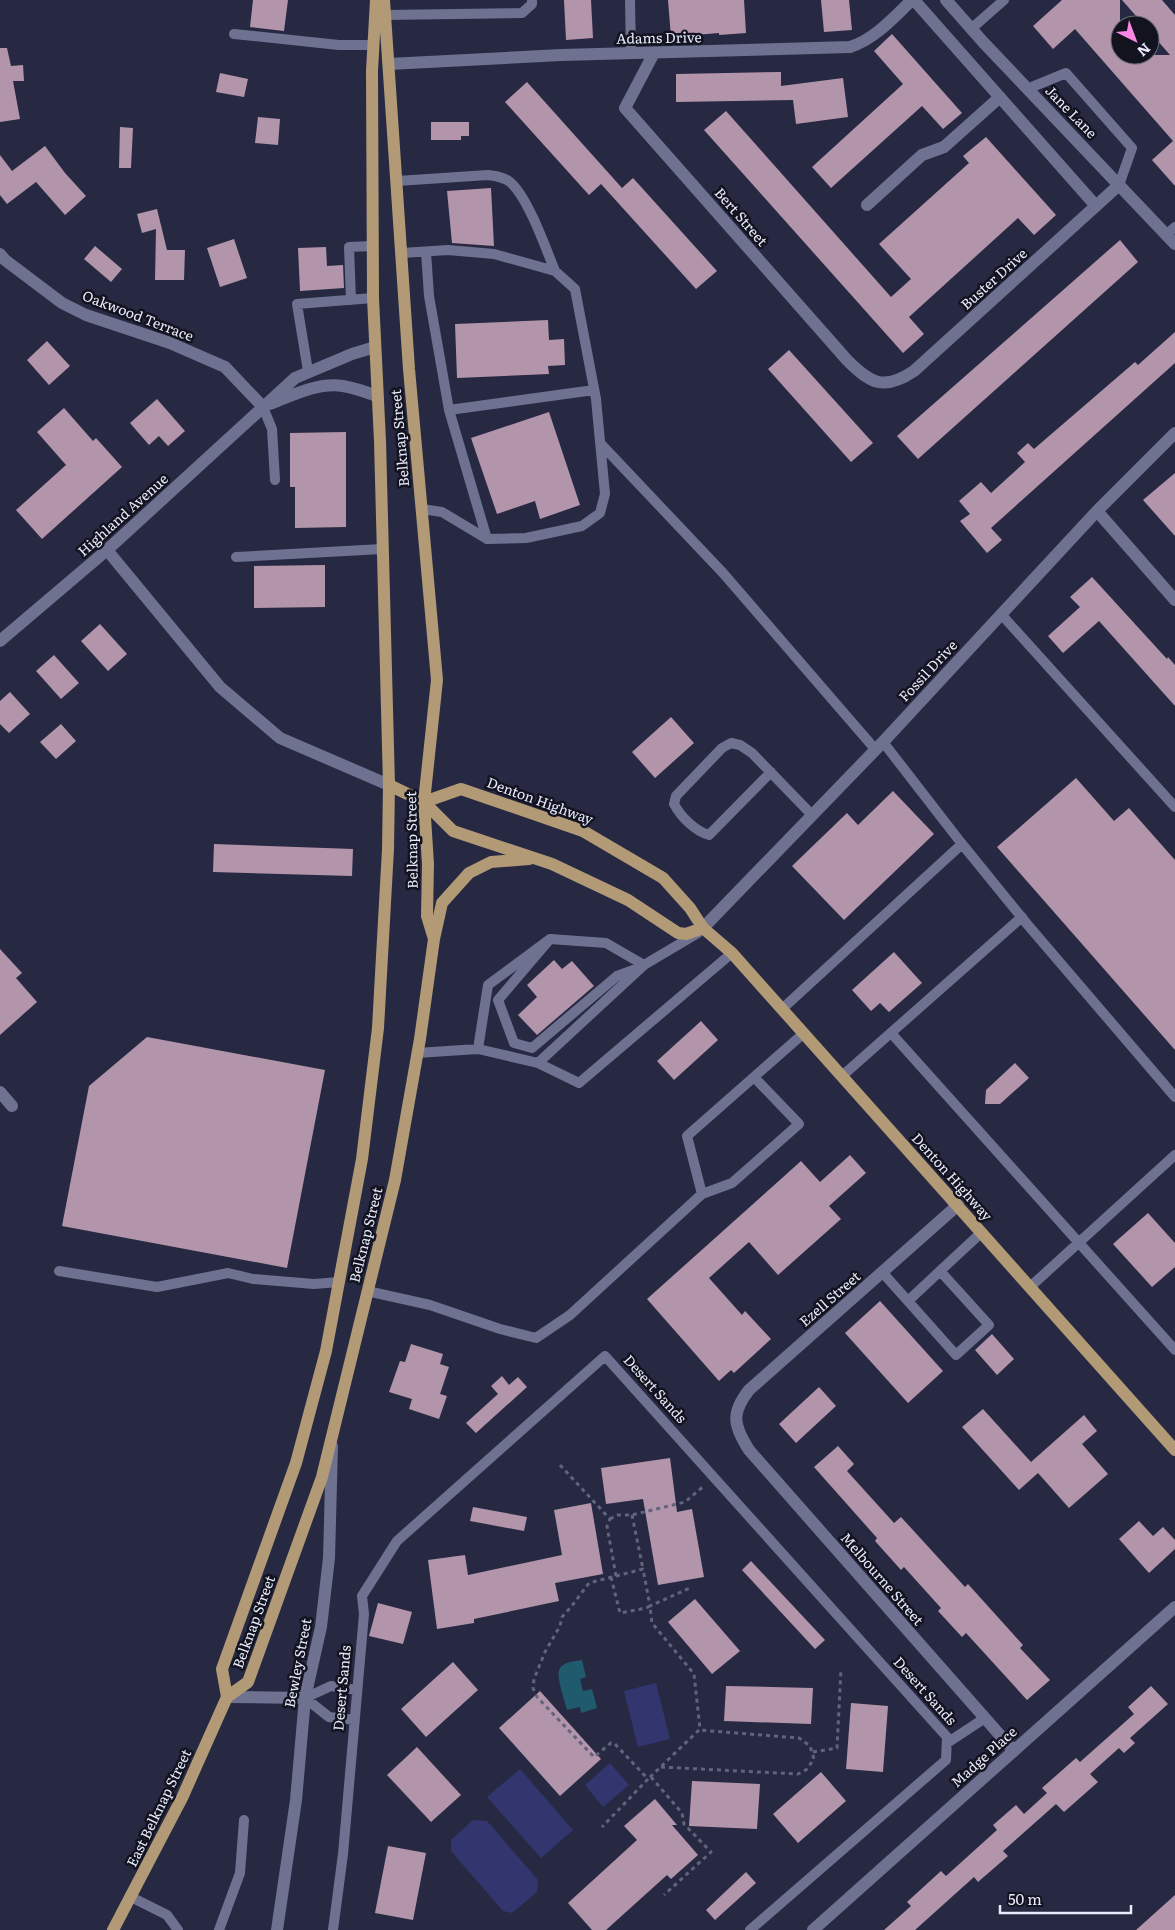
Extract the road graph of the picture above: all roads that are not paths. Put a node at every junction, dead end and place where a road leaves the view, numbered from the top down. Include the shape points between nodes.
1 (376, 0) edge
2 (384, 0) edge
3 (532, 0) edge
4 (630, 0) edge
5 (946, 0) edge
6 (1004, 0) edge
7 (916, 3) edge
8 (385, 15) junction
9 (971, 29) junction
10 (234, 34) dead end
11 (374, 45) junction
12 (632, 53) junction
13 (654, 53) junction
14 (389, 64) junction
15 (1027, 89) junction
16 (1000, 97) junction
17 (397, 181) junction
18 (1120, 185) junction
19 (1101, 202) junction
20 (867, 205) dead end
21 (1172, 235) edge
22 (373, 246) junction
23 (426, 252) junction
24 (402, 253) junction
25 (0, 254) edge
26 (555, 271) junction
27 (374, 298) junction
28 (351, 300) junction
29 (375, 346) junction
30 (308, 371) junction
31 (883, 382) joint
32 (594, 390) junction
33 (377, 396) junction
34 (263, 407) junction
35 (449, 410) junction
36 (1175, 432) edge
37 (600, 443) junction
38 (275, 480) dead end
39 (422, 509) junction
40 (1097, 511) junction
41 (486, 539) junction
42 (382, 549) junction
43 (108, 550) junction
44 (236, 556) dead end
45 (1175, 600) edge
46 (1001, 614) junction
47 (0, 642) edge
48 (879, 746) junction
49 (771, 772) junction
50 (389, 785) junction
51 (424, 802) junction
52 (1175, 807) edge
53 (812, 815) junction
54 (962, 844) junction
55 (534, 858) junction
56 (1022, 917) junction
57 (703, 928) junction
58 (434, 939) junction
59 (550, 939) junction
60 (732, 953) junction
61 (644, 965) junction
62 (782, 1009) junction
63 (804, 1033) junction
64 (891, 1033) junction
65 (478, 1049) junction
66 (417, 1053) junction
67 (538, 1063) junction
68 (842, 1076) junction
69 (754, 1077) junction
70 (0, 1092) edge
71 (1175, 1097) edge
72 (12, 1106) dead end
73 (1175, 1155) edge
74 (702, 1194) junction
75 (958, 1206) junction
76 (982, 1232) junction
77 (1078, 1242) junction
78 (59, 1271) dead end
79 (940, 1271) junction
80 (882, 1272) junction
81 (339, 1282) junction
82 (1030, 1287) junction
83 (368, 1291) junction
84 (908, 1301) junction
85 (1175, 1350) edge
86 (736, 1423) joint
87 (333, 1431) junction
88 (1175, 1450) edge
89 (1175, 1607) edge
90 (357, 1690) junction
91 (227, 1697) junction
92 (304, 1698) junction
93 (985, 1718) junction
94 (355, 1720) junction
95 (947, 1743) junction
96 (1014, 1751) junction
97 (244, 1820) dead end
98 (131, 1897) junction
99 (113, 1930) edge
100 (178, 1930) edge
101 (219, 1930) edge
102 (277, 1930) edge
103 (333, 1930) edge
104 (750, 1930) edge
105 (813, 1930) edge

1 - 11 main road, Belknap Street
2 - 8 main road, Belknap Street
3 - 8 lane via 522,13
4 - 12 lane
5 - 9 street, Jane Lane
6 - 9 lane
7 - 13 street, Adams Drive via 873,36 850,47
7 - 16 street
8 - 14 main road, Belknap Street
9 - 15 street, Jane Lane
10 - 11 lane via 339,45
11 - 22 main road, Belknap Street
12 - 13 street, Adams Drive
12 - 14 street, Adams Drive
13 - 31 street, Bert Street via 625,108 847,360 872,381
14 - 17 main road, Belknap Street
15 - 18 street, Jane Lane
15 - 18 lane via 1066,73 1132,148
16 - 19 street
16 - 20 street via 944,147 922,155
17 - 24 main road, Belknap Street
17 - 26 lane via 488,175 509,181 519,193
18 - 19 street, Buster Drive
18 - 21 street, Jane Lane
19 - 31 street, Buster Drive via 914,371 898,382
22 - 27 main road, Belknap Street
22 - 28 lane via 349,247
23 - 24 lane
23 - 26 lane via 448,250 494,254
23 - 35 lane via 429,296
24 - 39 main road, Belknap Street
25 - 34 street, Oakwood Terrace via 62,303 86,315 170,343 225,368
26 - 32 lane via 574,289
27 - 28 lane
27 - 29 main road, Belknap Street
28 - 30 lane via 298,304
29 - 30 street
29 - 33 main road, Belknap Street
30 - 34 street via 295,378
32 - 35 lane
32 - 37 lane
33 - 34 street via 342,386 328,386 304,391
33 - 42 main road, Belknap Street
34 - 38 lane via 272,429
34 - 43 street, Highland Avenue
35 - 41 lane
36 - 40 street, Fossil Drive
37 - 41 lane via 604,494 600,513 582,526 526,538
37 - 48 lane
39 - 41 lane via 442,512
39 - 51 main road, Belknap Street via 437,680
40 - 45 street
40 - 46 street, Fossil Drive
42 - 44 lane
42 - 50 main road, Belknap Street
43 - 47 street, Highland Avenue
43 - 50 street via 220,687 280,738
46 - 48 street, Fossil Drive
46 - 52 lane
48 - 53 street, Fossil Drive
48 - 54 lane
49 - 49 lane via 740,744 731,743 722,748 676,796 674,804 678,812 700,832 709,835
49 - 53 lane
50 - 51 main road
50 - 81 main road, Belknap Street via 378,1028 362,1159
51 - 55 main road via 453,832
51 - 57 main road, Denton Highway via 461,789 583,831 662,878 690,908
51 - 58 main road, Belknap Street via 428,916
53 - 57 street, Fossil Drive
54 - 56 lane
54 - 62 lane
55 - 57 main road via 628,900 678,933 686,934
55 - 58 main road via 491,862 469,873 442,903
56 - 64 lane
56 - 71 lane
57 - 60 main road, Denton Highway
57 - 61 lane via 686,942
58 - 66 main road, Belknap Street
59 - 61 lane via 606,943
59 - 61 lane via 498,1000 514,1043 532,1048 617,976
59 - 65 lane via 488,985
60 - 62 main road, Denton Highway
60 - 67 lane via 579,1083
61 - 67 lane
62 - 63 main road, Denton Highway
63 - 68 main road, Denton Highway
63 - 69 lane
64 - 68 lane
64 - 77 lane
65 - 66 lane
65 - 67 lane
66 - 83 main road, Belknap Street via 395,1180
68 - 75 main road, Denton Highway
69 - 74 lane via 687,1136
69 - 74 lane via 799,1124 732,1183
70 - 72 street
73 - 77 lane
74 - 83 lane via 570,1315 536,1338
75 - 76 main road, Denton Highway
75 - 80 street, Ezell Street
76 - 79 lane
76 - 82 main road, Denton Highway
77 - 82 lane
77 - 85 lane
78 - 81 lane via 157,1287 228,1273 262,1280 314,1284
79 - 84 lane
79 - 84 lane via 989,1325 956,1355
80 - 84 lane
80 - 86 street, Ezell Street via 749,1390 735,1413
81 - 91 main road, Belknap Street via 326,1351 296,1463 222,1669
82 - 88 main road, Denton Highway
83 - 87 main road, Belknap Street
86 - 93 street, Melbourne Street via 749,1450
87 - 91 main road, Belknap Street via 318,1486 248,1682
87 - 92 street, Bewley Street via 329,1558 321,1627
89 - 96 street, Madge Place
90 - 92 lane via 331,1686
90 - 94 lane, Desert Sands
90 - 95 lane, Desert Sands via 364,1614 362,1596 397,1541 605,1356 947,1737
91 - 92 street
91 - 98 main road, East Belknap Street via 182,1798
92 - 94 lane via 329,1717
92 - 102 street, Bewley Street via 296,1800
93 - 95 lane
93 - 96 street, Melbourne Street
94 - 103 lane, Desert Sands
95 - 104 lane, Desert Sands via 946,1760
96 - 105 street, Madge Place
97 - 101 lane via 240,1873
98 - 99 main road, East Belknap Street
98 - 100 lane via 167,1915

